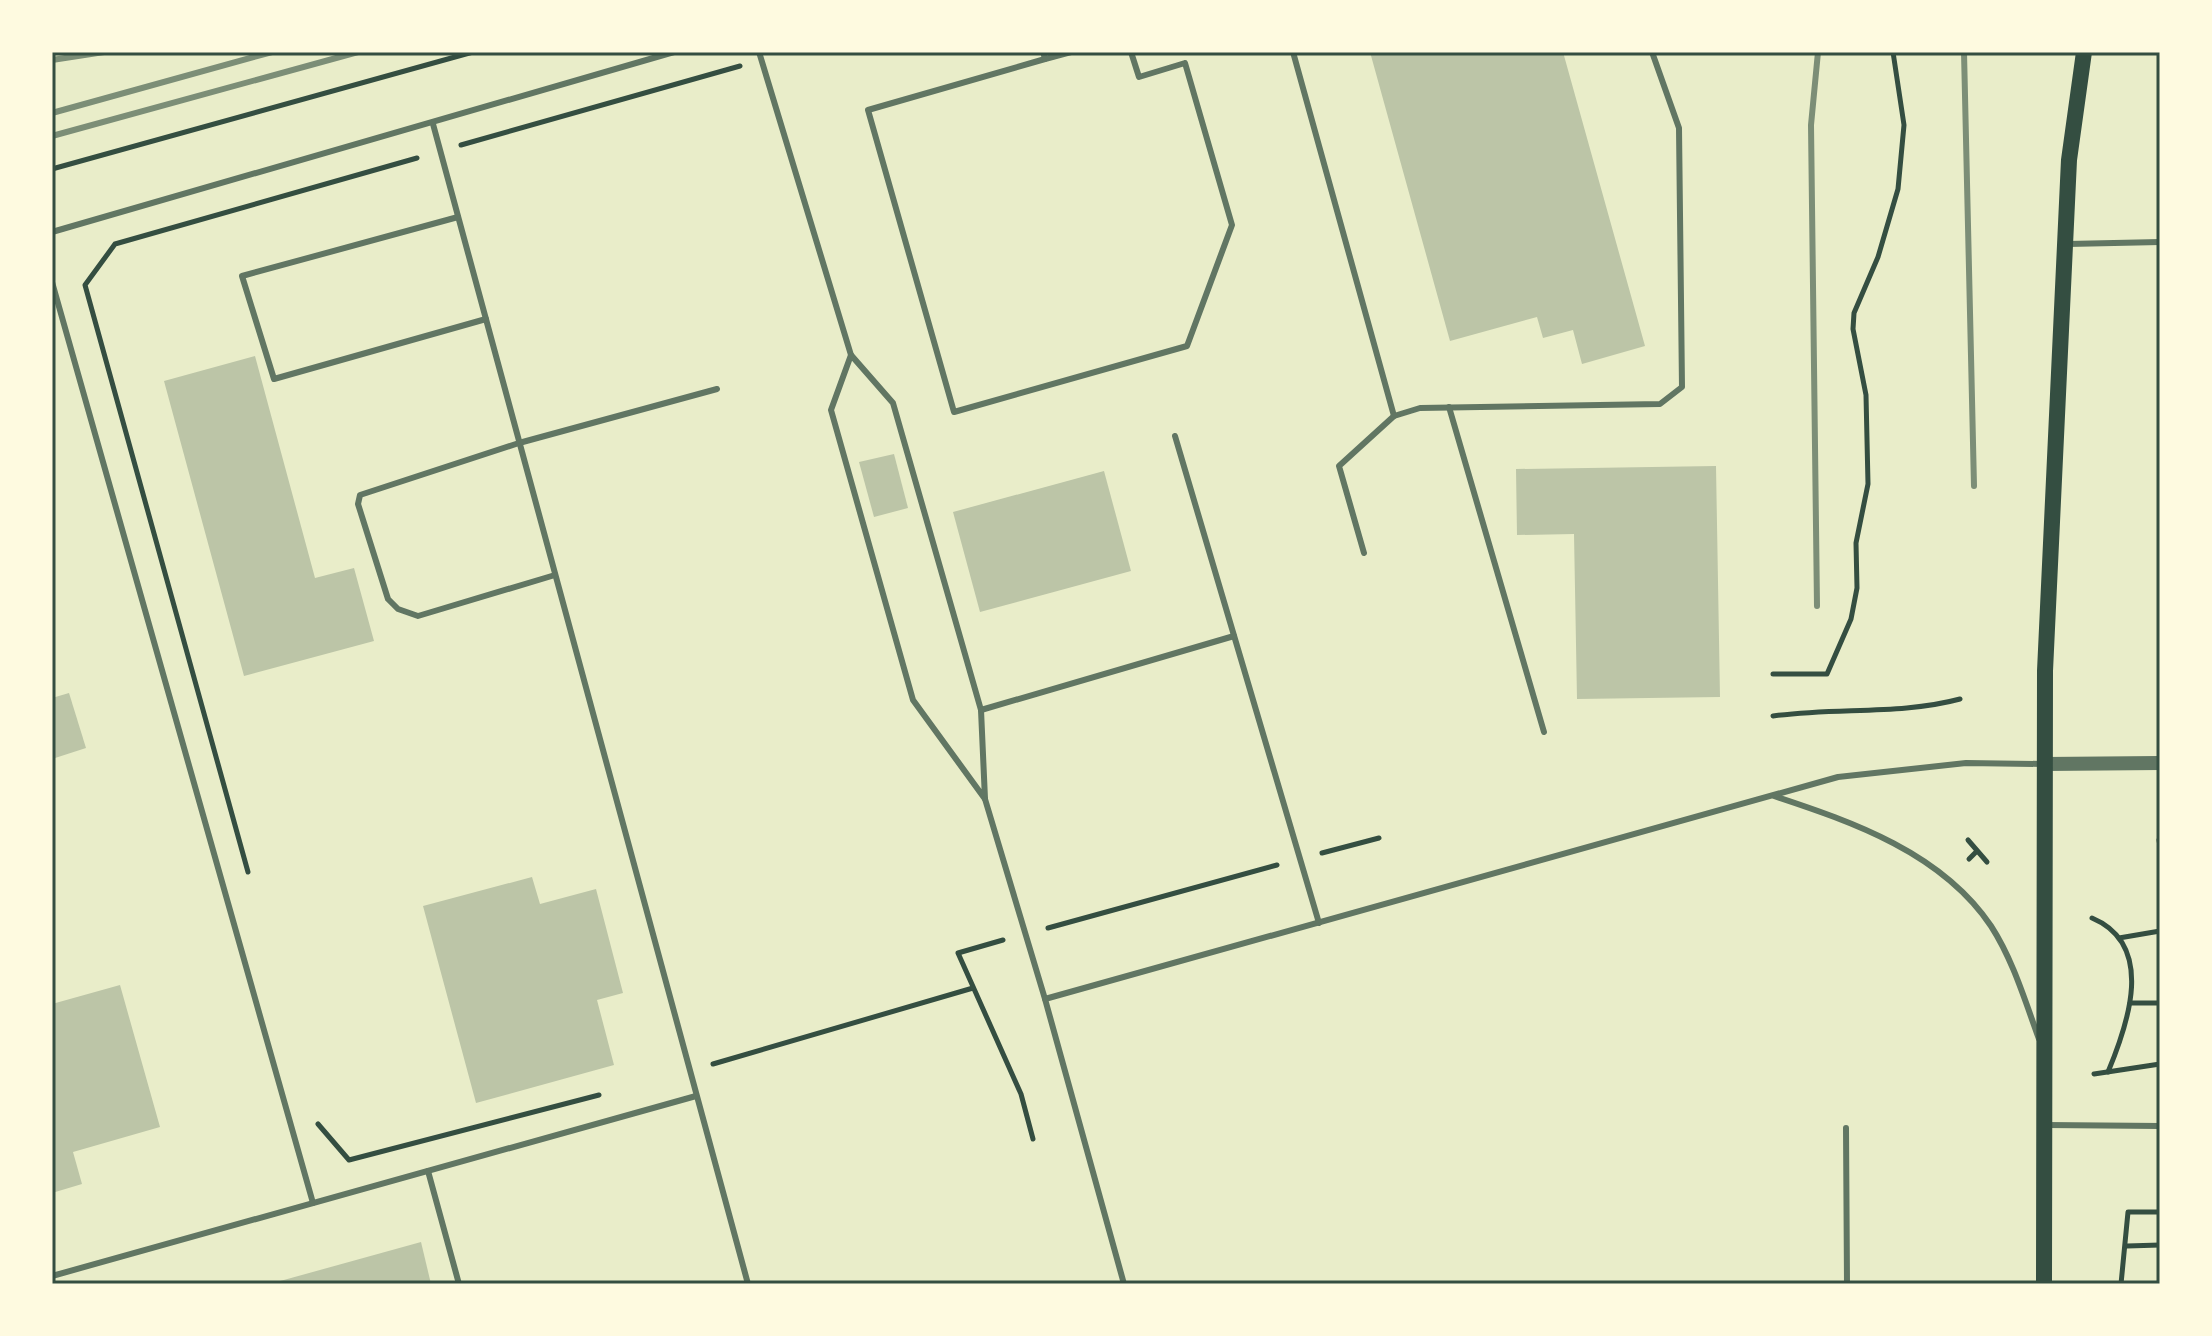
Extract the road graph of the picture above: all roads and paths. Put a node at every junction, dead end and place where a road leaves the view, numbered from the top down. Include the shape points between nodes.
1 (473, 52) edge
2 (674, 52) edge
3 (759, 52) edge
4 (1071, 52) edge
5 (1131, 52) edge
6 (1293, 52) edge
7 (1652, 52) edge
8 (1893, 52) edge
9 (2084, 52) edge
10 (1044, 56) edge
11 (700, 78) dead end
12 (433, 124) junction
13 (441, 151) junction
14 (52, 169) edge
15 (458, 217) junction
16 (52, 232) edge
17 (2160, 242) edge
18 (2065, 244) junction
19 (52, 282) edge
20 (486, 319) junction
21 (851, 355) junction
22 (717, 389) dead end
23 (1449, 407) junction
24 (1394, 416) junction
25 (1175, 436) dead end
26 (519, 443) junction
27 (1364, 553) dead end
28 (555, 575) junction
29 (1234, 636) junction
30 (1773, 674) dead end
31 (1960, 699) dead end
32 (981, 710) junction
33 (1773, 716) dead end
34 (1544, 732) dead end
35 (2160, 763) edge
36 (2045, 764) junction
37 (1774, 796) junction
38 (985, 799) junction
39 (1379, 838) dead end
40 (1968, 840) dead end
41 (2159, 840) edge
42 (2160, 846) edge
43 (1977, 851) junction
44 (1300, 859) junction
45 (1969, 859) dead end
46 (1987, 862) dead end
47 (250, 881) dead end
48 (2092, 918) dead end
49 (1319, 923) junction
50 (2160, 931) edge
51 (1026, 934) junction
52 (2119, 938) junction
53 (973, 988) junction
54 (1045, 999) junction
55 (2130, 1003) junction
56 (2160, 1003) edge
57 (2044, 1052) junction
58 (2160, 1064) edge
59 (690, 1070) junction
60 (2108, 1072) junction
61 (2094, 1074) dead end
62 (601, 1094) dead end
63 (696, 1096) junction
64 (314, 1110) dead end
65 (2043, 1125) junction
66 (2160, 1126) edge
67 (1846, 1128) dead end
68 (1033, 1139) dead end
69 (428, 1171) junction
70 (313, 1203) junction
71 (2160, 1212) edge
72 (2160, 1245) edge
73 (2127, 1246) junction
74 (52, 1276) edge
75 (459, 1284) edge
76 (748, 1284) edge
77 (1124, 1284) edge
78 (1847, 1284) edge
79 (2044, 1284) edge
80 (2121, 1284) edge

1 - 14 path
2 - 12 lane
3 - 21 lane
4 - 10 lane
5 - 10 lane via 1139,77 1185,63 1232,225 1187,346 954,412 868,110
6 - 24 lane
7 - 23 lane via 1679,128 1682,387 1660,404
8 - 30 path via 1904,125 1898,189 1854,313 1869,448 1856,543 1857,588 1851,619 1827,674
9 - 18 main road via 2069,160
11 - 13 path
12 - 13 lane
12 - 16 lane
13 - 15 lane
13 - 47 path via 115,244 85,285
15 - 20 lane
15 - 20 lane via 242,276 274,379
17 - 18 lane
18 - 36 main road
19 - 70 lane
20 - 26 lane
21 - 32 lane via 893,403
21 - 38 lane via 831,410 913,700
22 - 26 lane
23 - 24 lane
23 - 34 lane
24 - 27 lane via 1339,466
25 - 29 lane
26 - 28 lane
26 - 28 lane via 360,495 358,504 388,599 398,609 418,616
28 - 59 lane
29 - 32 lane
29 - 44 lane
31 - 33 path via 1937,706
32 - 38 lane
35 - 36 street
36 - 37 lane via 1895,769 1838,777
36 - 57 main road
37 - 49 lane
37 - 57 lane via 1855,823 1949,879 1991,925
38 - 51 lane
39 - 44 path
40 - 43 path
41 - 42 path
43 - 45 path
43 - 46 path
44 - 49 lane
44 - 51 path
48 - 52 path
49 - 54 lane
50 - 52 path
51 - 53 path via 958,953
51 - 54 lane
52 - 55 path via 2131,966
53 - 59 path
53 - 68 path via 1021,1094
54 - 77 lane
55 - 56 path
55 - 60 path
57 - 65 main road
58 - 60 path
59 - 63 lane
60 - 61 path
62 - 64 path via 349,1160 318,1125
63 - 69 lane
63 - 76 lane
65 - 66 lane
65 - 79 main road
67 - 78 lane
69 - 70 lane
69 - 75 lane
70 - 74 lane
71 - 73 path via 2128,1212
72 - 73 path
73 - 80 path

